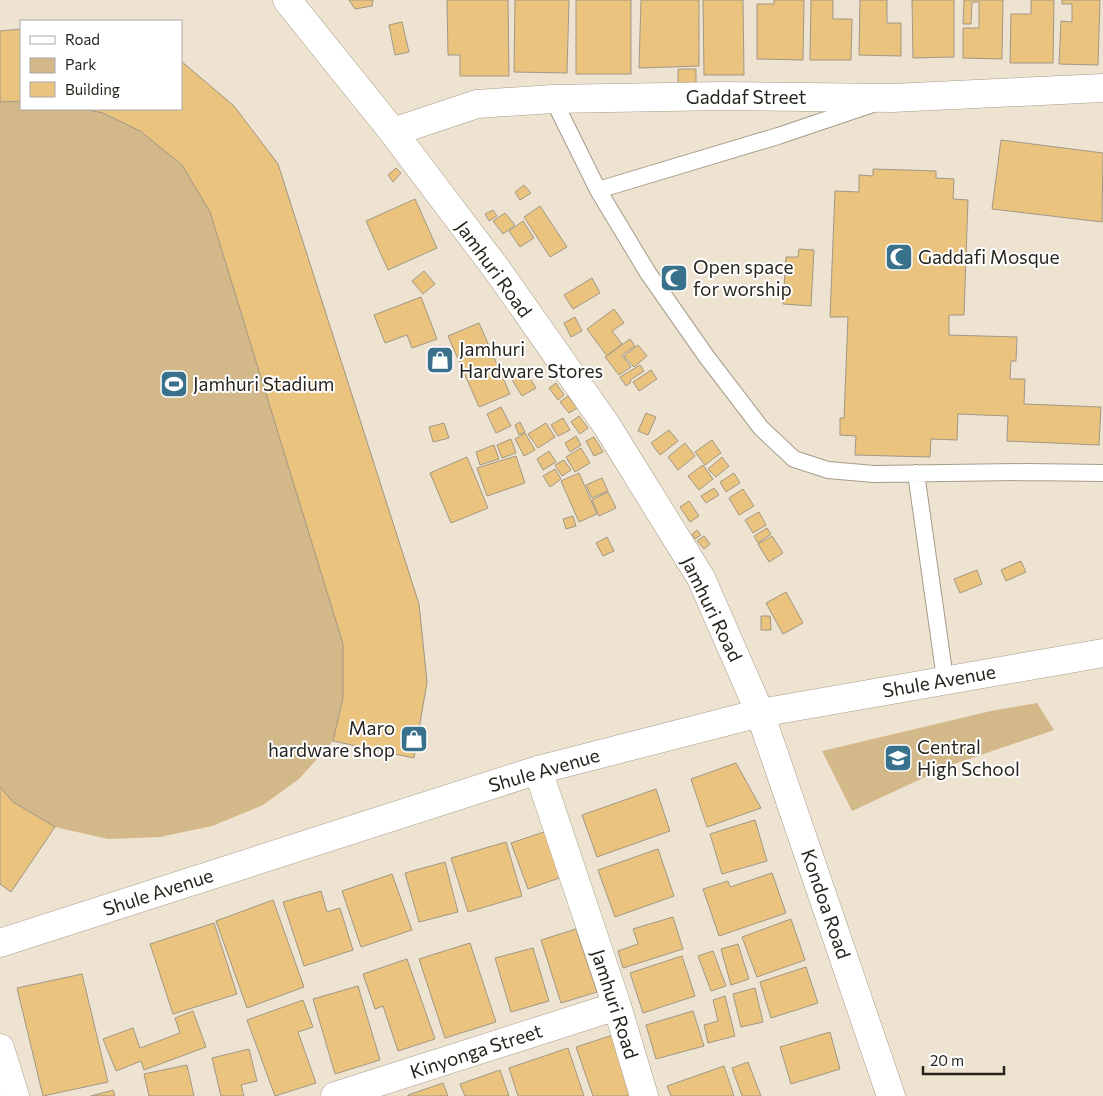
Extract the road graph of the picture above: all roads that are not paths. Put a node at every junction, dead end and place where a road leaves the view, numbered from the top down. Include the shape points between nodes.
1 (287, 0) edge
2 (1103, 88) edge
3 (892, 98) junction
4 (553, 99) junction
5 (393, 132) junction
6 (598, 190) junction
7 (916, 473) junction
8 (1103, 473) edge
9 (1103, 653) edge
10 (945, 679) junction
11 (760, 713) junction
12 (538, 770) junction
13 (0, 943) edge
14 (617, 1006) junction
15 (0, 1048) edge
16 (15, 1096) edge
17 (335, 1096) edge
18 (644, 1096) edge
19 (891, 1096) edge

1 - 5 street, Jamhuri Road
2 - 3 street, Gaddaf Street
3 - 4 street, Gaddaf Street
3 - 6 lane
4 - 5 street, Gaddaf Street via 477,104
4 - 6 lane
5 - 11 street, Jamhuri Road via 498,271 607,426 701,578
6 - 7 lane via 648,273 706,356 761,428 794,459 828,470
7 - 8 lane
7 - 10 lane
9 - 10 street, Shule Avenue
10 - 11 street, Shule Avenue
11 - 12 street, Shule Avenue
11 - 19 street, Kondoa Road
12 - 13 street, Shule Avenue
12 - 14 street, Jamhuri Road
14 - 17 street, Kinyonga Street
14 - 18 street, Jamhuri Road
15 - 16 street

